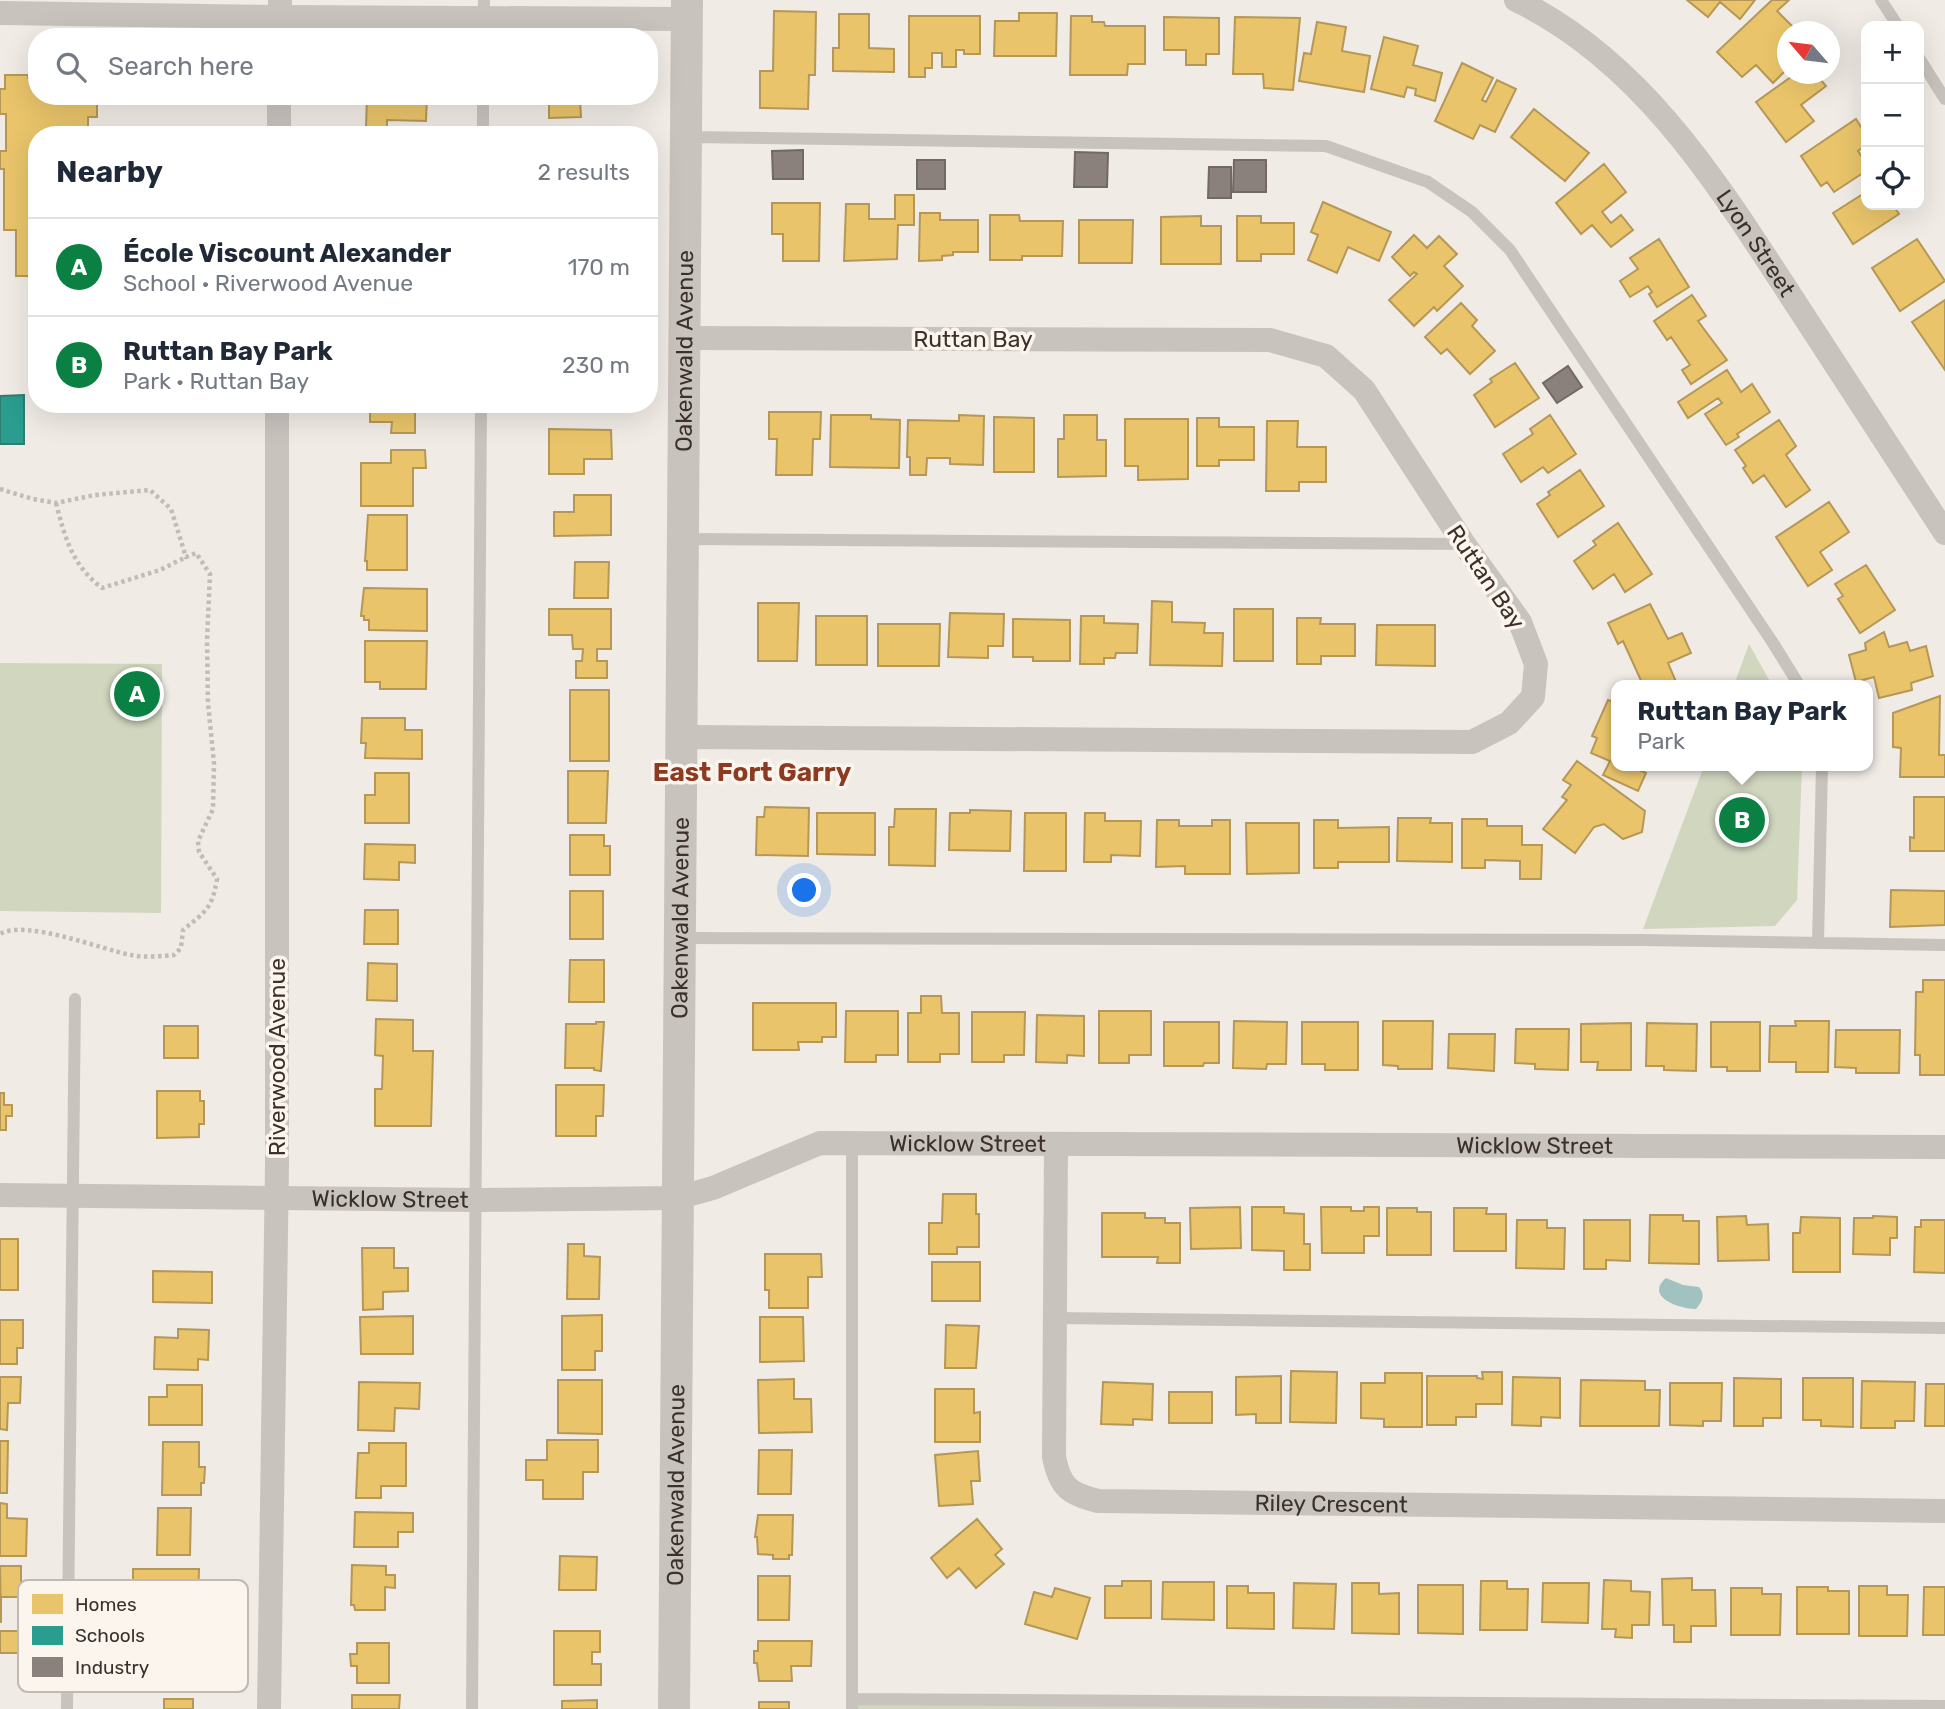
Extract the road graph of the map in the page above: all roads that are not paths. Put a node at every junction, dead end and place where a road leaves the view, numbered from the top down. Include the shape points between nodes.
1 (1516, 0) edge
2 (1881, 0) edge
3 (94, 7) edge
4 (686, 9) edge
5 (0, 13) edge
6 (280, 18) edge
7 (484, 18) edge
8 (1895, 21) edge
9 (1924, 66) edge
10 (1945, 99) edge
11 (279, 105) edge
12 (483, 105) edge
13 (279, 126) edge
14 (483, 126) edge
15 (685, 137) junction
16 (684, 338) junction
17 (277, 413) edge
18 (481, 413) edge
19 (1945, 533) edge
20 (681, 539) junction
21 (1464, 544) junction
22 (1796, 680) edge
23 (681, 737) junction
24 (1822, 771) edge
25 (679, 938) junction
26 (1818, 942) junction
27 (1945, 945) edge
28 (75, 999) dead end
29 (852, 1143) junction
30 (1056, 1146) junction
31 (1945, 1147) edge
32 (0, 1195) edge
33 (72, 1196) junction
34 (275, 1198) junction
35 (677, 1198) junction
36 (476, 1200) junction
37 (1056, 1318) junction
38 (1945, 1328) edge
39 (1945, 1511) edge
40 (68, 1580) edge
41 (852, 1704) edge
42 (1945, 1706) edge
43 (1822, 1707) edge
44 (269, 1709) edge
45 (472, 1709) edge
46 (674, 1709) edge

1 - 19 street, Lyon Street via 1584,43 1679,134 1728,201
2 - 8 lane
3 - 5 street
3 - 6 street
4 - 7 street
4 - 15 street, Oakenwald Avenue
6 - 7 street
9 - 10 lane
11 - 13 street
12 - 14 lane
15 - 16 street, Oakenwald Avenue
15 - 22 lane via 1326,146 1428,182 1472,212 1510,250
16 - 20 street, Oakenwald Avenue
16 - 21 street, Ruttan Bay via 1270,340 1326,356 1364,390
17 - 34 street, Riverwood Avenue
18 - 36 lane
20 - 21 lane
20 - 23 street, Oakenwald Avenue
21 - 23 street, Ruttan Bay via 1520,622 1536,664 1533,697 1509,723 1472,742
23 - 25 street, Oakenwald Avenue
24 - 26 lane
25 - 26 lane
25 - 35 street, Oakenwald Avenue
26 - 27 lane
28 - 33 lane
29 - 30 street, Wicklow Street
29 - 35 street, Wicklow Street via 820,1143 713,1188
29 - 41 lane
30 - 31 street, Wicklow Street
30 - 37 street, Riley Crescent
32 - 33 street, Wicklow Street
33 - 34 street, Wicklow Street
33 - 40 lane
34 - 36 street, Wicklow Street
34 - 44 street, Riverwood Avenue
35 - 36 street, Wicklow Street
35 - 46 street, Oakenwald Avenue
36 - 45 lane
37 - 38 lane
37 - 39 street, Riley Crescent via 1057,1475 1078,1496 1098,1501
41 - 43 lane
42 - 43 lane

